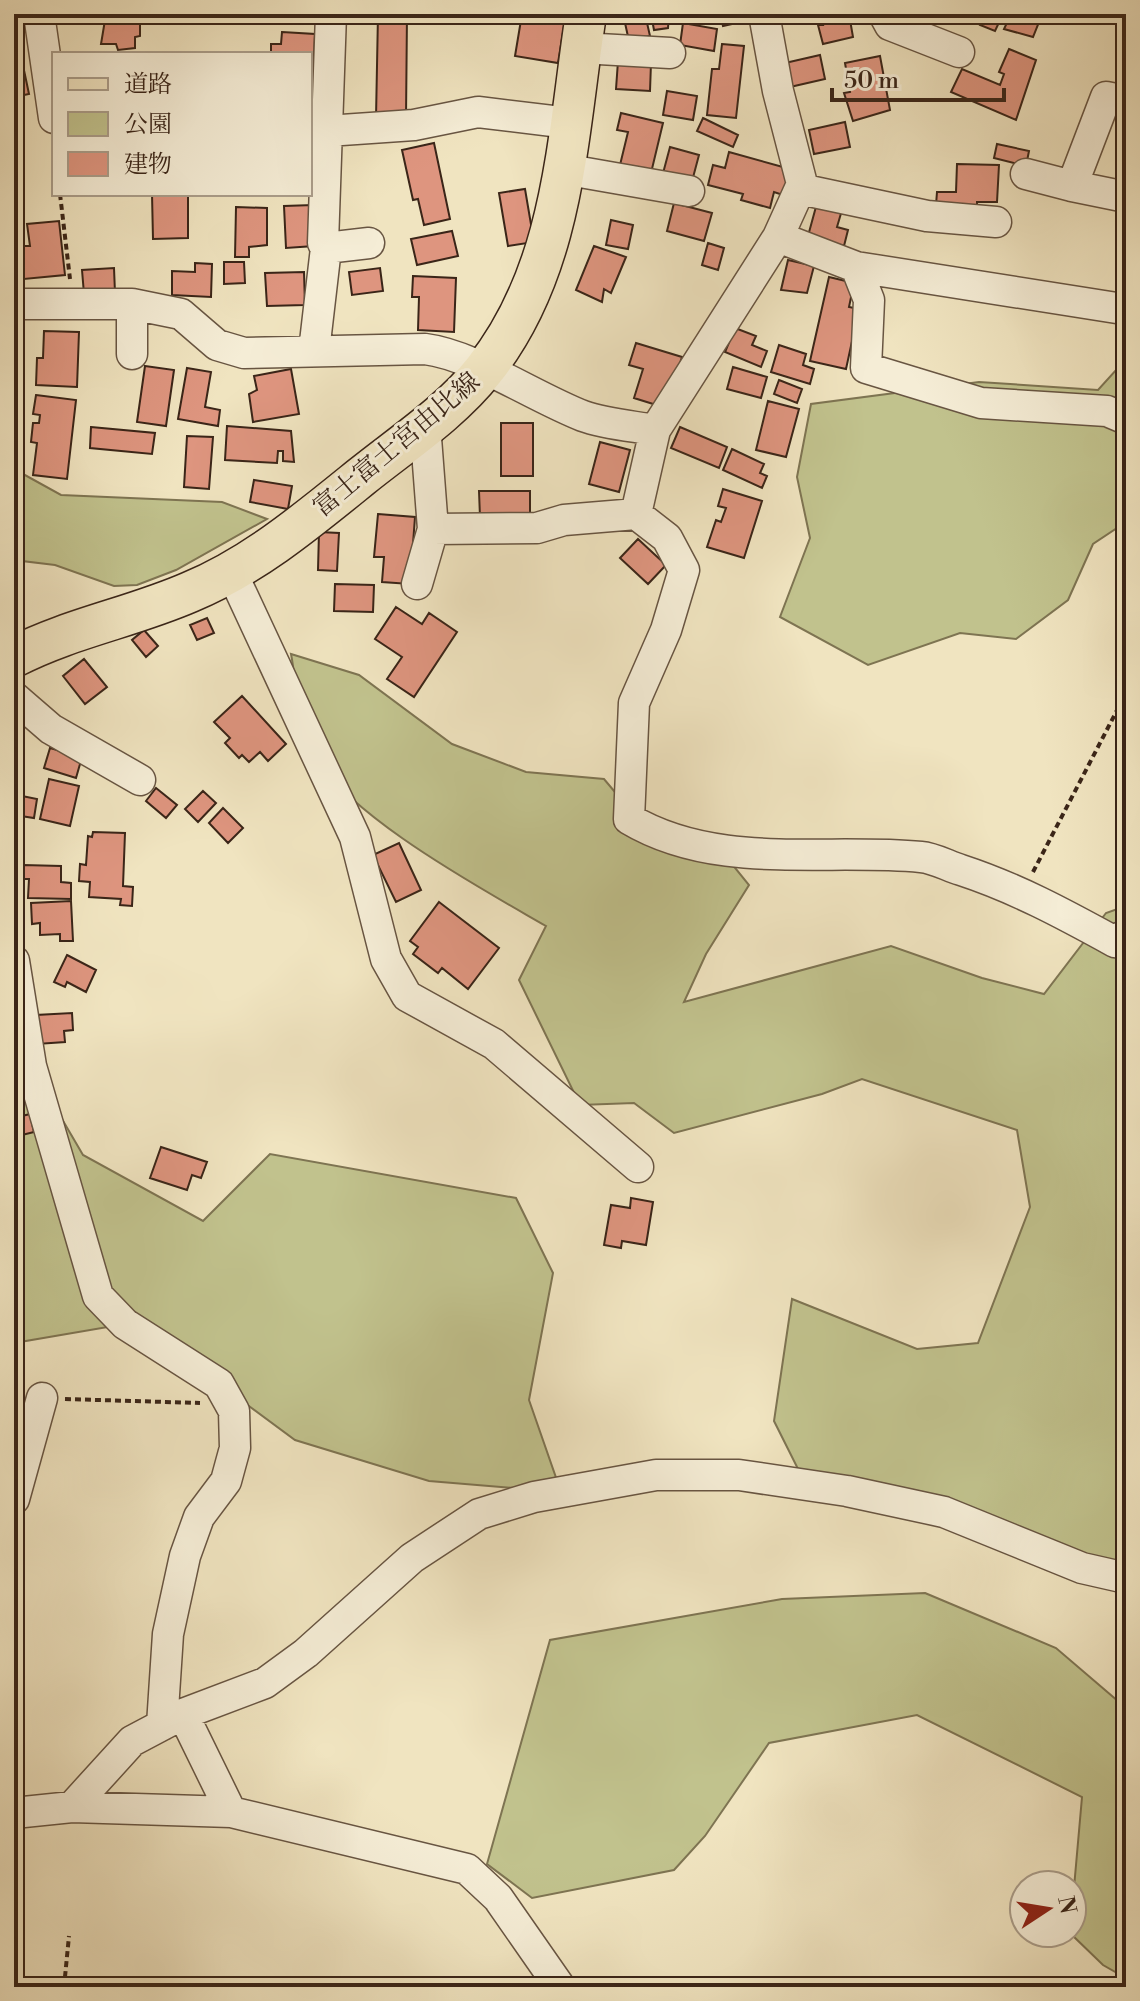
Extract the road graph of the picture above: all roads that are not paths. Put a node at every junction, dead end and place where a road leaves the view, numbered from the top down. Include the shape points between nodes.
1 (331, 14) edge
2 (764, 14) edge
3 (884, 14) edge
4 (31, 22) edge
5 (584, 31) edge
6 (959, 52) dead end
7 (670, 53) dead end
8 (1126, 101) edge
9 (52, 110) edge
10 (569, 123) junction
11 (327, 131) junction
12 (563, 169) junction
13 (1026, 174) dead end
14 (1072, 186) junction
15 (800, 189) junction
16 (689, 191) dead end
17 (1126, 197) edge
18 (996, 222) dead end
19 (778, 237) junction
20 (369, 243) dead end
21 (326, 248) junction
22 (856, 267) junction
23 (14, 304) edge
24 (132, 304) junction
25 (1123, 309) dead end
26 (314, 351) junction
27 (132, 354) dead end
28 (484, 371) junction
29 (1126, 419) edge
30 (425, 425) junction
31 (655, 430) junction
32 (636, 514) junction
33 (433, 529) junction
34 (231, 571) junction
35 (417, 584) dead end
36 (14, 657) edge
37 (14, 697) edge
38 (140, 780) dead end
39 (1126, 934) edge
40 (14, 961) edge
41 (638, 1167) dead end
42 (42, 1398) road end
43 (14, 1499) edge
44 (1126, 1578) edge
45 (172, 1720) junction
46 (72, 1807) junction
47 (231, 1812) junction
48 (14, 1813) edge
49 (560, 1987) edge

1 - 11 street
2 - 15 street
3 - 6 street via 890,25
4 - 9 street
5 - 7 street
5 - 10 main road, 富士富士宮由比線
8 - 14 street via 1106,97
10 - 11 street via 478,112 414,125
10 - 12 main road, 富士富士宮由比線
11 - 21 street
12 - 16 street
12 - 28 main road, 富士富士宮由比線 via 544,263 523,311
13 - 14 street
14 - 17 street
15 - 18 street via 927,216
15 - 19 street
19 - 22 street
19 - 31 street
20 - 21 street
21 - 26 street
22 - 25 street
22 - 29 street via 869,300 866,368 981,403 1107,411
23 - 24 street
24 - 26 street via 181,314 217,345 244,353
24 - 27 street
26 - 28 street via 439,351
28 - 30 main road, 富士富士宮由比線
28 - 31 street via 586,417
30 - 33 street
30 - 34 main road, 富士富士宮由比線 via 296,528
31 - 32 street
32 - 33 street via 564,520 537,528
32 - 39 street via 667,538 684,570 666,630 634,703 629,819 691,846 923,857 1023,892 1115,942
33 - 35 street
34 - 36 main road, 富士富士宮由比線 via 191,592
34 - 41 street via 355,837 386,959 407,996 494,1044
37 - 38 street via 51,729
40 - 45 street via 31,1066 98,1296 125,1324 219,1384 234,1411 235,1448 226,1481 199,1517 168,1634
42 - 43 street
44 - 45 street via 1082,1568 944,1512 739,1475 656,1475 534,1497 479,1514 412,1558 265,1683
45 - 46 street via 132,1741
45 - 47 street
46 - 47 street
46 - 48 street
47 - 49 street via 467,1869 498,1898

